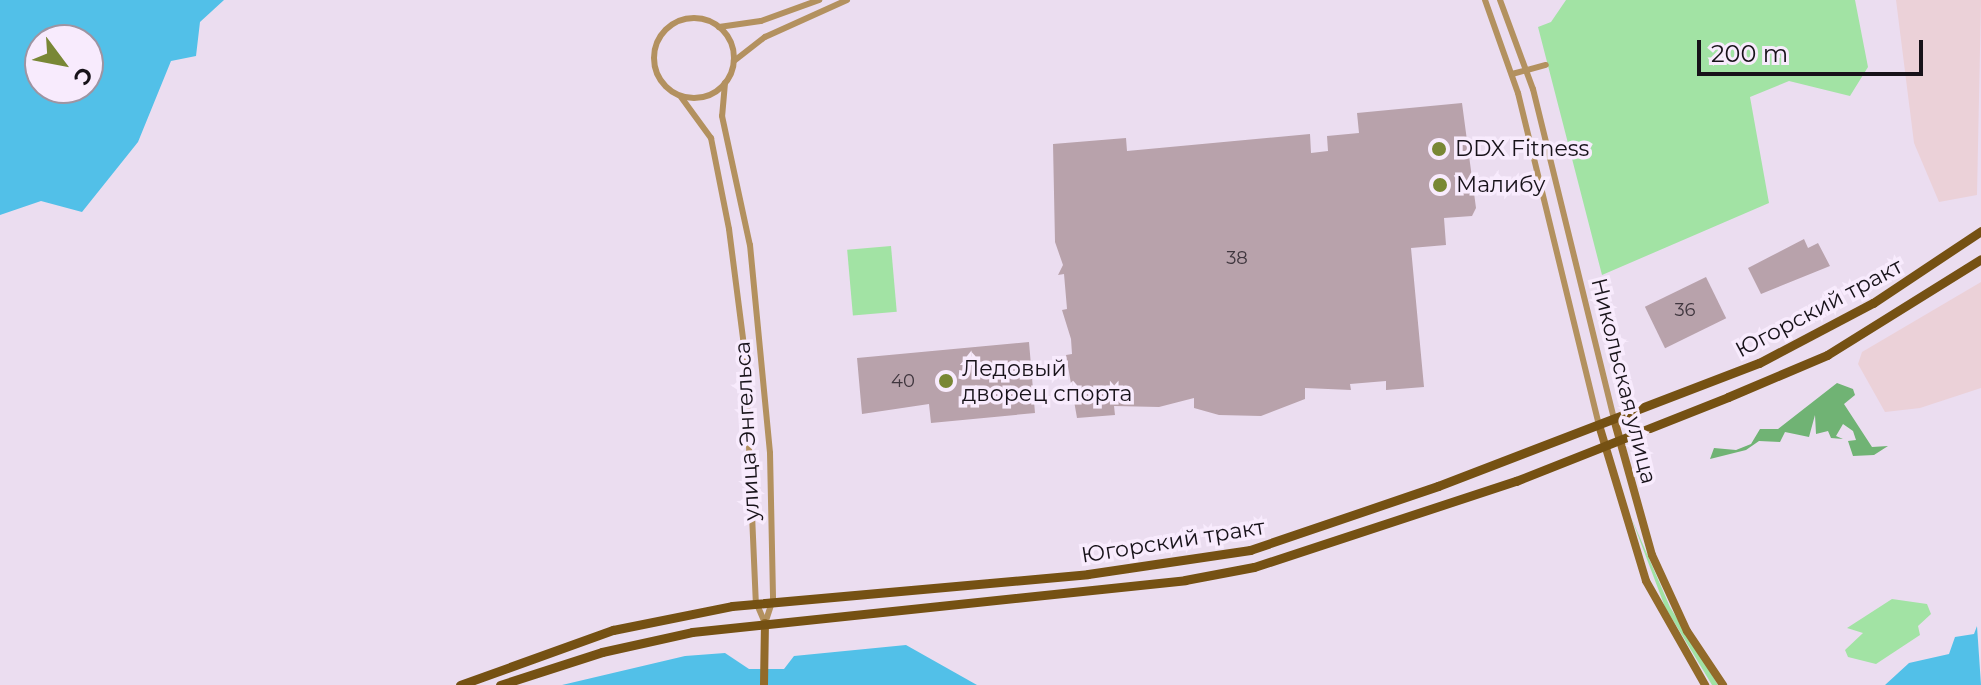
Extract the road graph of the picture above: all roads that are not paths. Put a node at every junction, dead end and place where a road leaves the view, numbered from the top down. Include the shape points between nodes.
1 (819, 0) edge
2 (847, 0) edge
3 (1485, 0) edge
4 (1500, 0) edge
5 (718, 27) junction
6 (734, 61) junction
7 (1546, 65) dead end
8 (1527, 70) junction
9 (1512, 74) junction
10 (725, 83) junction
11 (681, 97) junction
12 (1981, 231) edge
13 (749, 237) junction
14 (731, 243) junction
15 (1981, 259) edge
16 (1614, 419) junction
17 (1599, 425) junction
18 (1620, 440) junction
19 (1604, 446) junction
20 (773, 599) junction
21 (756, 602) junction
22 (765, 623) junction
23 (460, 685) edge
24 (500, 685) edge
25 (764, 685) edge
26 (1705, 685) edge
27 (1723, 685) edge

1 - 5 street via 761,21
2 - 6 street via 765,37
3 - 9 street, Никольская улица
4 - 8 street, Никольская улица
5 - 6 street
5 - 11 street via 685,19 658,39 656,74
6 - 10 street
7 - 8 street
8 - 9 street
8 - 16 street, Никольская улица
9 - 17 street, Никольская улица
10 - 11 street via 709,96
10 - 13 street, улица Энгельса via 722,116
11 - 14 street, улица Энгельса via 711,138
12 - 16 main road, Югорский тракт via 1873,303 1777,355
13 - 14 street
13 - 20 street, улица Энгельса via 770,453
14 - 21 street, улица Энгельса via 752,454
15 - 18 main road, Югорский тракт via 1827,355
16 - 17 main road, Югорский тракт
16 - 18 street, Никольская улица
17 - 19 street, Никольская улица
17 - 20 main road, Югорский тракт via 1250,550 1088,574
18 - 19 main road, Югорский тракт
18 - 27 street, Никольская улица via 1652,555 1687,631
19 - 22 main road, Югорский тракт via 1384,528 1254,567 1185,580
19 - 26 street, Никольская улица via 1646,581
20 - 21 main road, Югорский тракт
20 - 22 street, улица Энгельса
21 - 22 street, улица Энгельса
21 - 23 main road, Югорский тракт via 613,630
22 - 24 main road, Югорский тракт via 635,643
22 - 25 street, улица Энгельса

